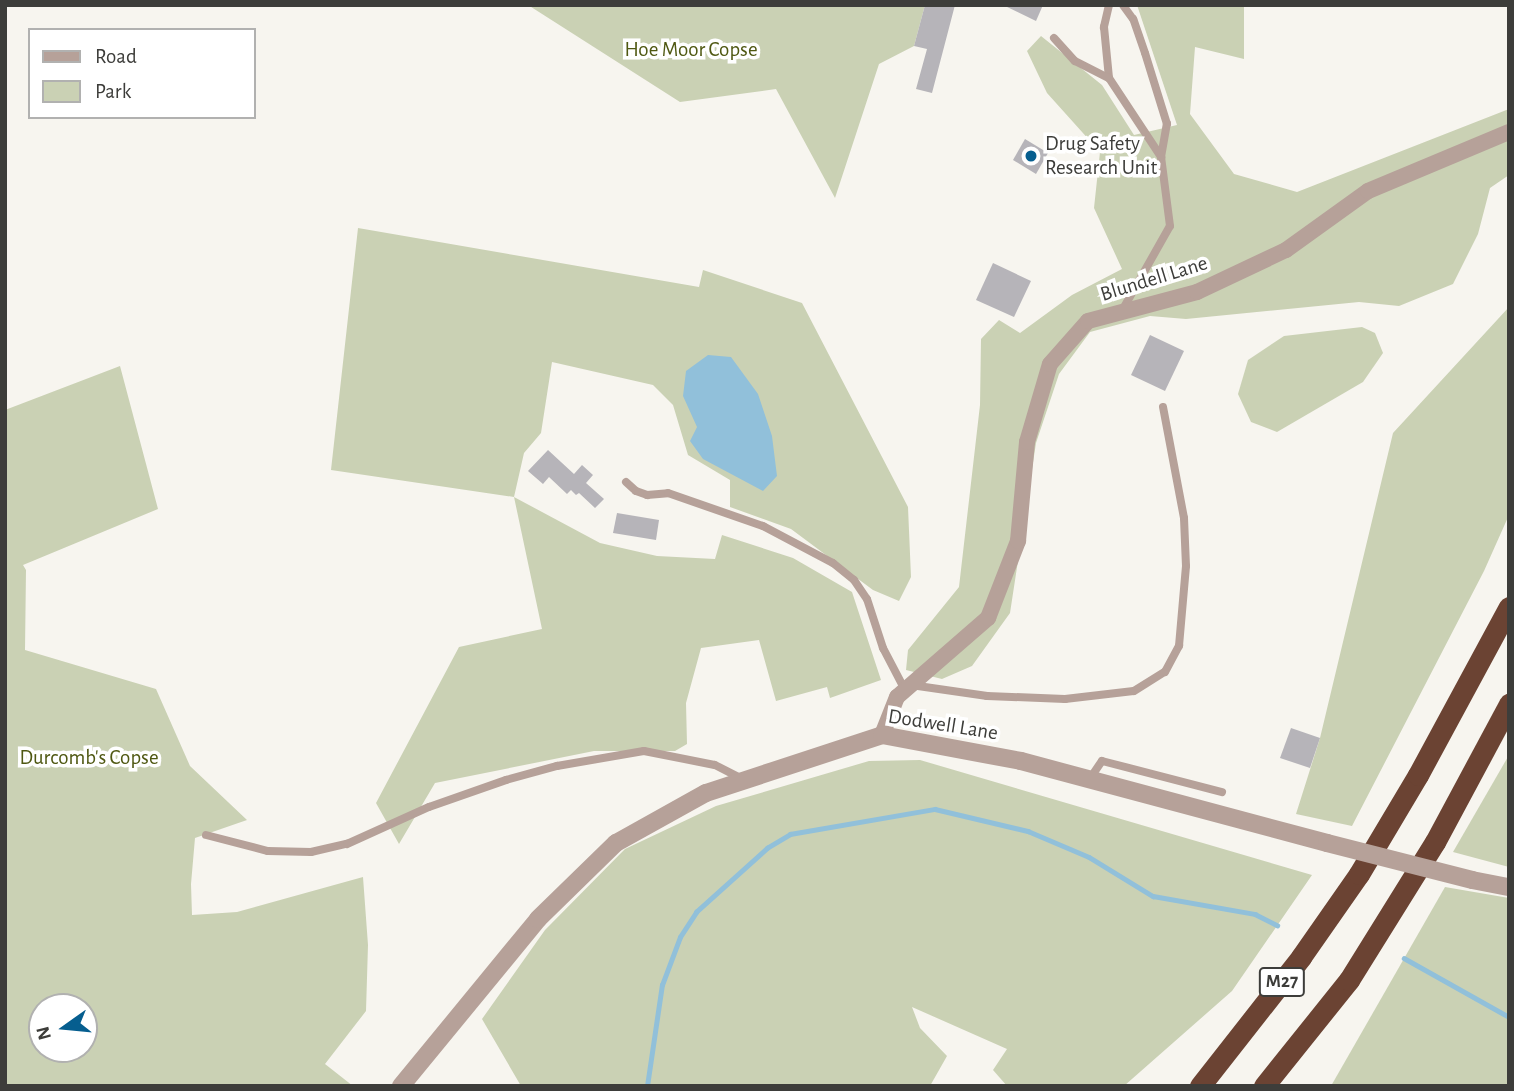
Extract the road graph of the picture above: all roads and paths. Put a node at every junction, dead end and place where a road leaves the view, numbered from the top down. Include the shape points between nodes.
1 (1110, 5) edge
2 (1123, 5) edge
3 (1054, 38) dead end
4 (1109, 78) junction
5 (1509, 132) edge
6 (1160, 157) junction
7 (1121, 312) junction
8 (1163, 407) dead end
9 (626, 482) dead end
10 (1509, 607) edge
11 (908, 687) junction
12 (1509, 704) edge
13 (882, 735) junction
14 (746, 780) junction
15 (1088, 780) junction
16 (1222, 792) dead end
17 (206, 835) dead end
18 (1509, 887) edge
19 (401, 1086) edge
20 (1200, 1086) edge
21 (1264, 1086) edge

1 - 4 lane via 1104,27
2 - 6 lane via 1146,52 1167,124
3 - 4 lane via 1075,61
4 - 6 lane
5 - 7 street, Blundell Lane via 1367,191 1286,250 1197,292
6 - 7 lane via 1170,226
7 - 11 street, Blundell Lane via 1088,321 1050,364 1027,442 1018,541 988,618
8 - 11 lane via 1184,518 1186,566 1179,646 1165,672 1134,691 1065,699
9 - 11 lane via 647,495 667,493 763,526 833,563 854,580 867,599 883,648
10 - 20 highway, M27 via 1432,752 1359,874
11 - 13 street, Blundell Lane via 897,696
12 - 21 highway, M27 via 1435,842 1349,980
13 - 14 street, Dodwell Lane
13 - 15 street, Dodwell Lane via 1021,761
14 - 17 lane via 715,765 644,751 506,780 429,807 347,844 311,852 268,851
14 - 19 street, Dodwell Lane via 706,793 616,844 538,919
15 - 16 lane via 1101,761
15 - 18 street, Dodwell Lane, bridge

